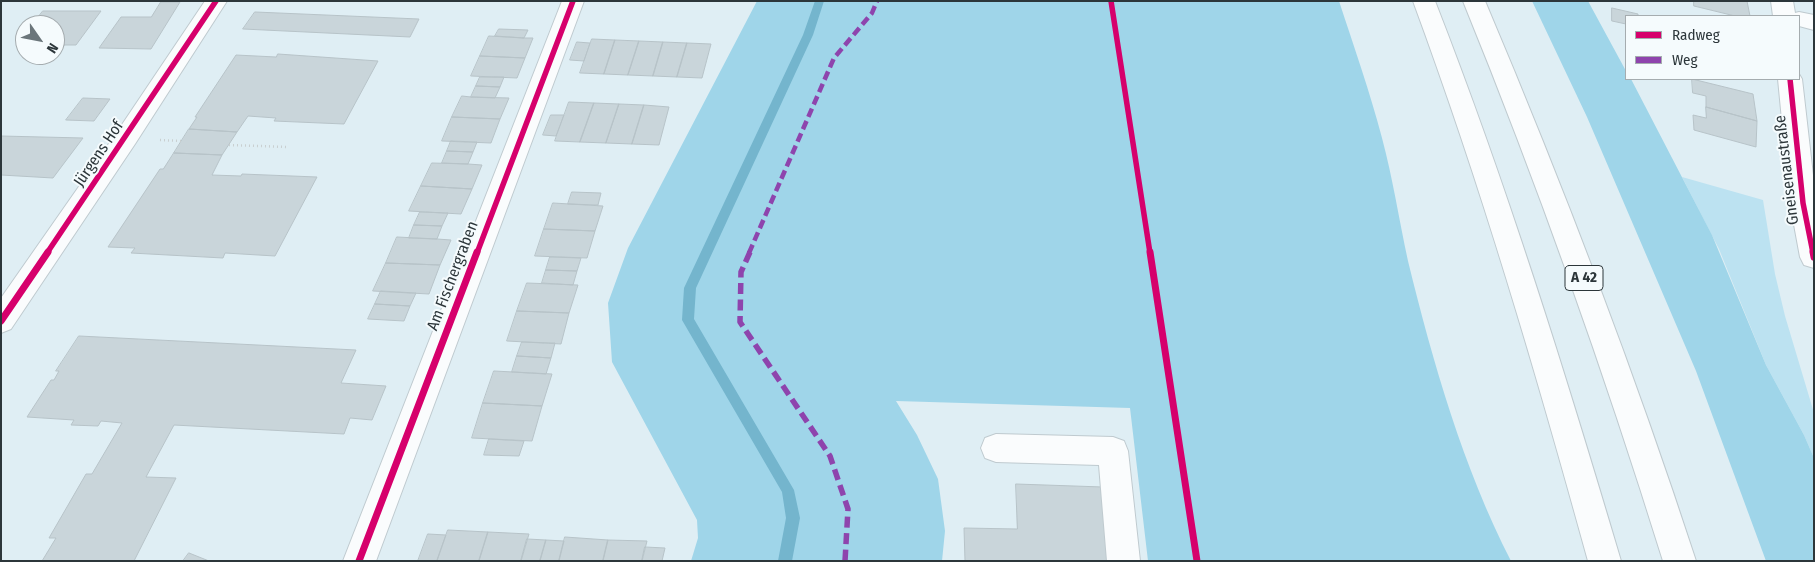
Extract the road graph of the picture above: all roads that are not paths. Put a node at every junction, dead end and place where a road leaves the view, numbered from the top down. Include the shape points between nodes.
1 (216, 1) edge
2 (573, 1) edge
3 (1424, 1) edge
4 (1474, 1) edge
5 (1800, 18) edge
6 (1814, 23) edge
7 (1790, 80) edge
8 (1814, 257) edge
9 (1, 321) edge
10 (996, 448) dead end
11 (359, 561) edge
12 (1124, 561) edge
13 (1605, 561) edge
14 (1680, 561) edge

1 - 9 main road, Jürgens Hof
2 - 11 main road, Am Fischergraben
3 - 13 main road via 1494,191
4 - 14 main road, A 42 via 1545,174 1605,335
5 - 6 main road
7 - 8 main road, Gneisenaustraße via 1803,202
10 - 12 main road via 1113,450

